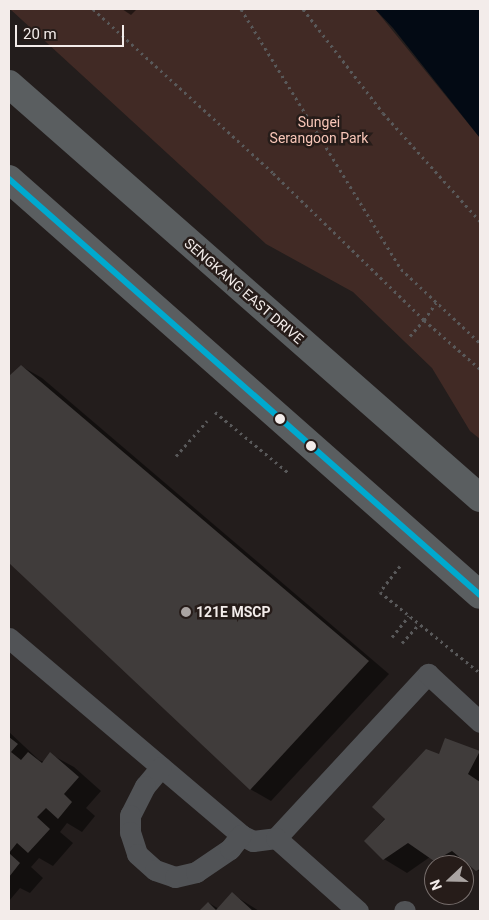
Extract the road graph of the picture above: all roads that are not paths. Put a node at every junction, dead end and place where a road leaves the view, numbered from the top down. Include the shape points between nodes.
1 (9, 84) edge
2 (9, 178) edge
3 (480, 498) edge
4 (480, 595) edge
5 (9, 638) edge
6 (480, 722) edge
7 (161, 767) junction
8 (241, 835) junction
9 (276, 838) junction
10 (358, 911) edge

1 - 3 main road, SENGKANG EAST DRIVE
2 - 4 main road
5 - 7 lane
6 - 9 lane via 428,674
7 - 8 lane
7 - 8 lane via 145,786 130,815 130,832 137,854 155,870 174,877 196,872 230,849
8 - 9 lane via 253,841
9 - 10 lane

